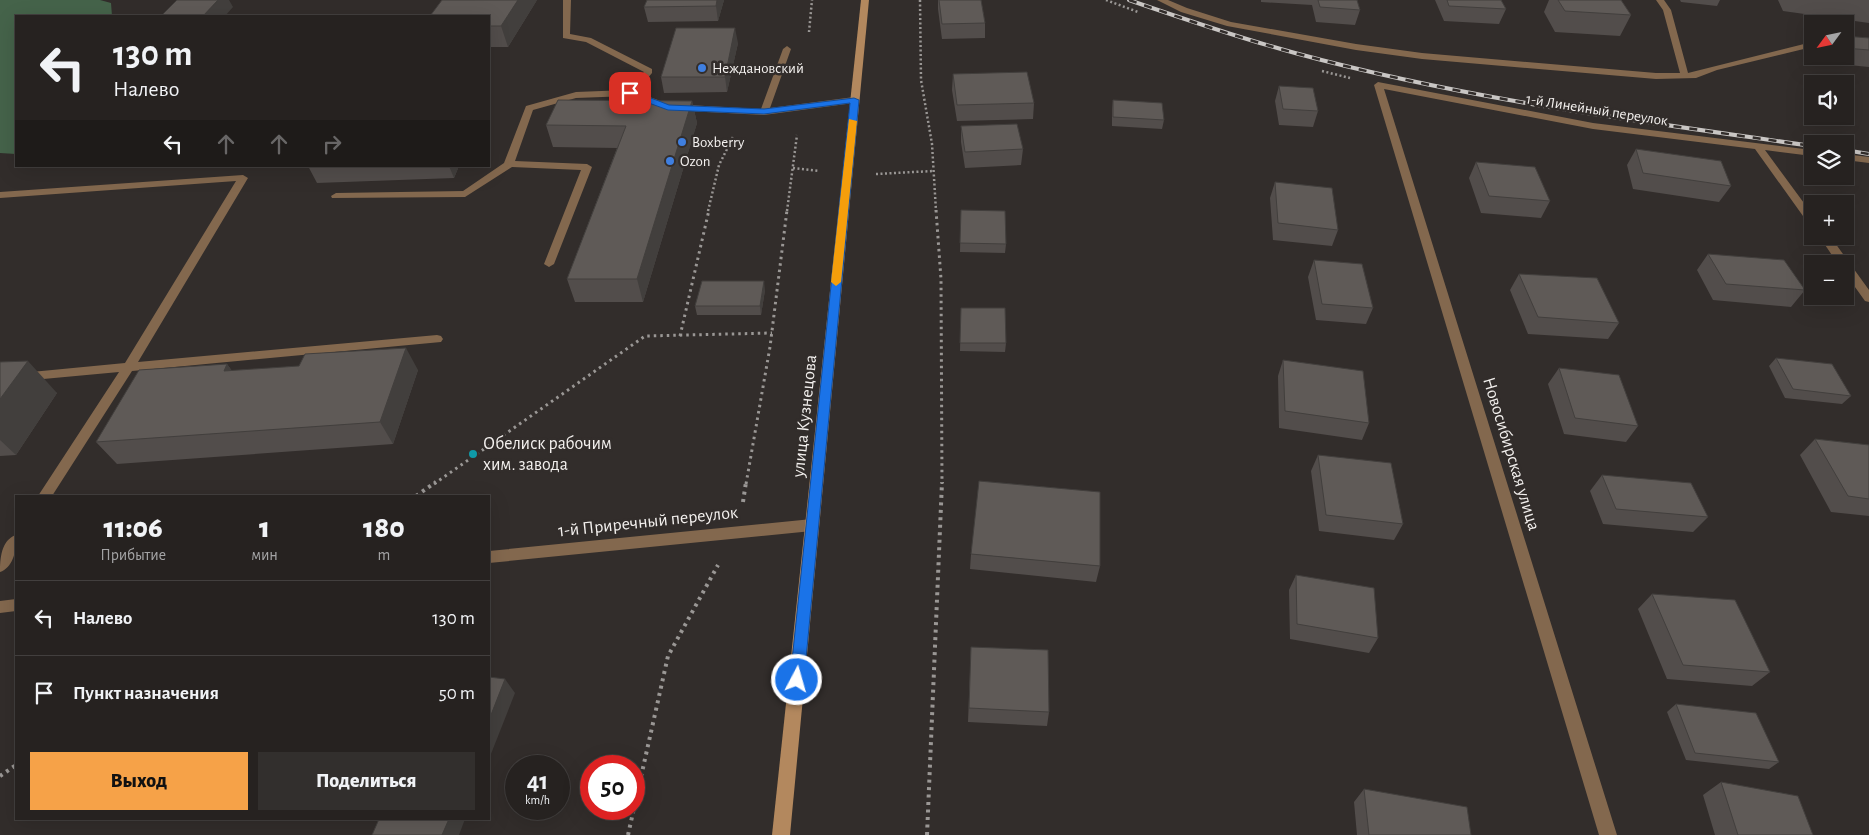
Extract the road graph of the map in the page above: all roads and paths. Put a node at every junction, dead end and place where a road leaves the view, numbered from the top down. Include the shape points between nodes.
1 (567, 0) edge
2 (812, 0) edge
3 (864, 0) edge
4 (920, 0) edge
5 (1161, 0) edge
6 (1660, 0) edge
7 (808, 39) dead end
8 (1804, 47) edge
9 (787, 49) dead end
10 (1685, 76) junction
11 (1378, 85) joint
12 (630, 93) junction
13 (854, 100) junction
14 (801, 106) junction
15 (764, 112) junction
16 (1757, 145) junction
17 (1804, 152) edge
18 (1854, 158) edge
19 (1869, 160) edge
20 (510, 164) junction
21 (0, 195) edge
22 (336, 196) dead end
23 (1804, 210) edge
24 (549, 264) dead end
25 (1854, 278) edge
26 (1869, 298) edge
27 (772, 334) junction
28 (680, 336) junction
29 (437, 339) dead end
30 (128, 368) junction
31 (0, 379) edge
32 (46, 495) edge
33 (417, 495) edge
34 (812, 525) junction
35 (738, 531) junction
36 (15, 543) edge
37 (490, 557) edge
38 (0, 566) edge
39 (15, 605) edge
40 (0, 607) edge
41 (15, 766) edge
42 (0, 776) edge
43 (628, 835) edge
44 (781, 835) edge
45 (927, 835) edge
46 (1608, 835) edge

1 - 12 street via 566,36 588,40 649,71
2 - 7 path
3 - 13 main road, улица Кузнецова
4 - 45 path via 921,80 932,144 941,288 942,493
5 - 10 street via 1230,24 1356,47 1422,56
6 - 10 street via 1666,10
8 - 10 street
9 - 15 street
11 - 16 street, 1-й Линейный переулок via 1561,121
11 - 46 street, Новосибирская улица
12 - 15 street via 668,107
12 - 20 street via 576,95 529,108
13 - 14 street
13 - 34 main road, улица Кузнецова
14 - 15 street
14 - 27 path
15 - 28 path via 742,122 719,165
16 - 17 street, 1-й Линейный переулок
16 - 23 street
18 - 19 street
20 - 22 street via 465,194
20 - 24 street via 586,167
21 - 30 street via 243,178
25 - 26 street
27 - 28 path
27 - 35 path
28 - 33 path via 645,336
29 - 30 street
30 - 31 street
30 - 32 street
34 - 35 street, 1-й Приречный переулок
34 - 44 main road, улица Кузнецова
35 - 37 street, 1-й Приречный переулок
35 - 43 path via 668,656
36 - 38 street
39 - 40 street
41 - 42 path

